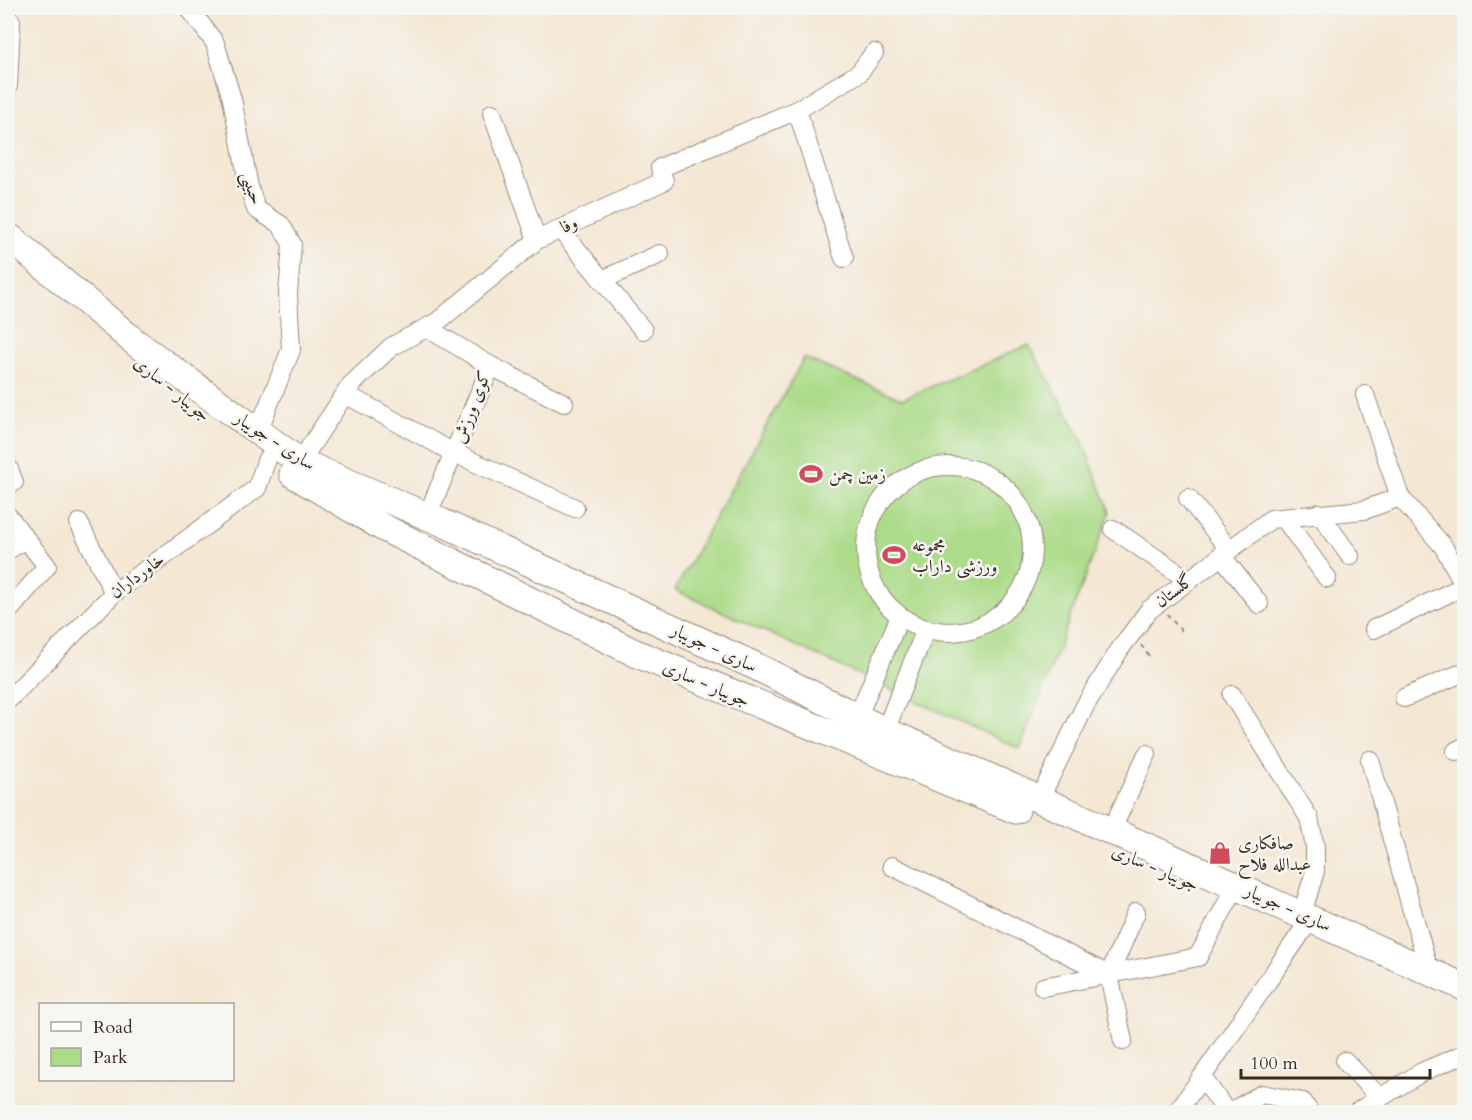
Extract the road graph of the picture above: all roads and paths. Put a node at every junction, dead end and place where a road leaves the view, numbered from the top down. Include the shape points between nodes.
1 (189, 8) edge
2 (8, 21) edge
3 (874, 53) dead end
4 (8, 86) edge
5 (797, 110) junction
6 (492, 113) dead end
7 (560, 229) junction
8 (537, 240) junction
9 (9, 241) edge
10 (660, 254) dead end
11 (844, 258) dead end
12 (602, 280) junction
13 (427, 328) junction
14 (643, 330) dead end
15 (491, 366) junction
16 (345, 394) junction
17 (1365, 395) dead end
18 (564, 403) dead end
19 (258, 432) junction
20 (454, 453) junction
21 (267, 459) junction
22 (300, 462) junction
23 (8, 467) edge
24 (8, 486) edge
25 (1400, 497) junction
26 (1188, 498) dead end
27 (575, 508) dead end
28 (1319, 513) junction
29 (8, 516) edge
30 (427, 516) junction
31 (1284, 518) junction
32 (79, 523) dead end
33 (1113, 529) dead end
34 (26, 539) junction
35 (500, 549) junction
36 (8, 550) edge
37 (1225, 552) junction
38 (1350, 556) dead end
39 (1327, 578) dead end
40 (1188, 580) junction
41 (1464, 585) edge
42 (114, 592) junction
43 (1158, 603) junction
44 (1259, 604) dead end
45 (8, 612) edge
46 (643, 615) junction
47 (900, 616) junction
48 (565, 620) junction
49 (926, 629) junction
50 (1374, 629) dead end
51 (1183, 633) dead end
52 (1464, 672) edge
53 (1232, 695) dead end
54 (1404, 698) dead end
55 (8, 700) edge
56 (786, 717) junction
57 (857, 718) junction
58 (885, 731) junction
59 (1147, 754) dead end
60 (1370, 760) dead end
61 (1039, 800) junction
62 (1111, 831) junction
63 (892, 867) dead end
64 (1229, 899) junction
65 (1136, 912) dead end
66 (1302, 922) junction
67 (1429, 971) junction
68 (1109, 975) junction
69 (1043, 987) dead end
70 (1464, 987) edge
71 (1464, 1000) edge
72 (1123, 1041) dead end
73 (1464, 1054) edge
74 (1345, 1061) dead end
75 (1202, 1077) junction
76 (1380, 1098) junction
77 (1360, 1112) edge
78 (1177, 1113) edge
79 (1228, 1113) edge
80 (1309, 1113) edge

1 - 19 street, حبیبی via 215,43 232,99 256,209 281,225 292,244 288,294 291,350
2 - 4 street
3 - 5 street, وفا via 859,73
5 - 7 street, وفا via 660,168 664,181
5 - 11 street
6 - 8 street
7 - 8 street, وفا
7 - 12 street
8 - 13 street, وفا
9 - 19 highway, ساری - جویبار via 136,343
9 - 21 highway, جویبار - ساری via 222,429
10 - 12 street
12 - 14 street
13 - 15 street, کوی ورزش
13 - 16 street, وفا via 391,347
15 - 18 street
15 - 20 street, کوی ورزش
16 - 20 street
16 - 22 street, وفا
17 - 25 street
19 - 22 highway, ساری - جویبار
20 - 27 street
20 - 30 street, کوی ورزش
21 - 42 street, خاورداران via 257,488
21 - 48 highway, جویبار - ساری via 384,528
22 - 30 highway, ساری - جویبار
23 - 24 street via 14,482
25 - 28 street, گلستان via 1364,510
25 - 41 street via 1443,546
26 - 37 street
28 - 31 street, گلستان
28 - 38 street
29 - 34 street
30 - 35 highway, ساری - جویبار
31 - 37 street, گلستان via 1271,519
31 - 39 street
32 - 42 street
33 - 40 street
34 - 36 street
34 - 45 street via 46,566
35 - 46 highway, ساری - جویبار
35 - 48 highway via 533,576 584,598 589,617
37 - 40 street, گلستان
37 - 44 street
40 - 43 street, گلستان
41 - 50 street
42 - 55 street, خاورداران
43 - 51 path
43 - 61 street, گلستان via 1149,609 1120,649 1086,704
46 - 56 highway via 627,626 631,635 760,694
46 - 57 highway, ساری - جویبار
47 - 49 street
47 - 49 street via 880,596 868,571 866,543 872,517 886,495 906,477 948,466 983,472 1005,487 1022,508 1032,534 1032,562 1023,589 1005,611 981,626 954,632
47 - 57 street
48 - 56 highway, جویبار - ساری
49 - 58 street
52 - 54 street
53 - 66 street via 1310,818 1315,871
56 - 64 highway, جویبار - ساری
57 - 58 highway, ساری - جویبار
58 - 61 highway, ساری - جویبار
59 - 62 street
60 - 67 street
61 - 62 highway, ساری - جویبار
62 - 66 highway, ساری - جویبار
63 - 68 street
64 - 66 highway, جویبار - ساری
64 - 68 street via 1198,957
65 - 68 street
66 - 67 highway, ساری - جویبار
66 - 71 highway, جویبار - ساری
66 - 75 street
67 - 70 highway, ساری - جویبار
68 - 69 street
68 - 72 street
73 - 76 street via 1422,1072
74 - 76 street
75 - 78 street
75 - 79 street
76 - 77 street
79 - 80 street via 1262,1094 1303,1102

